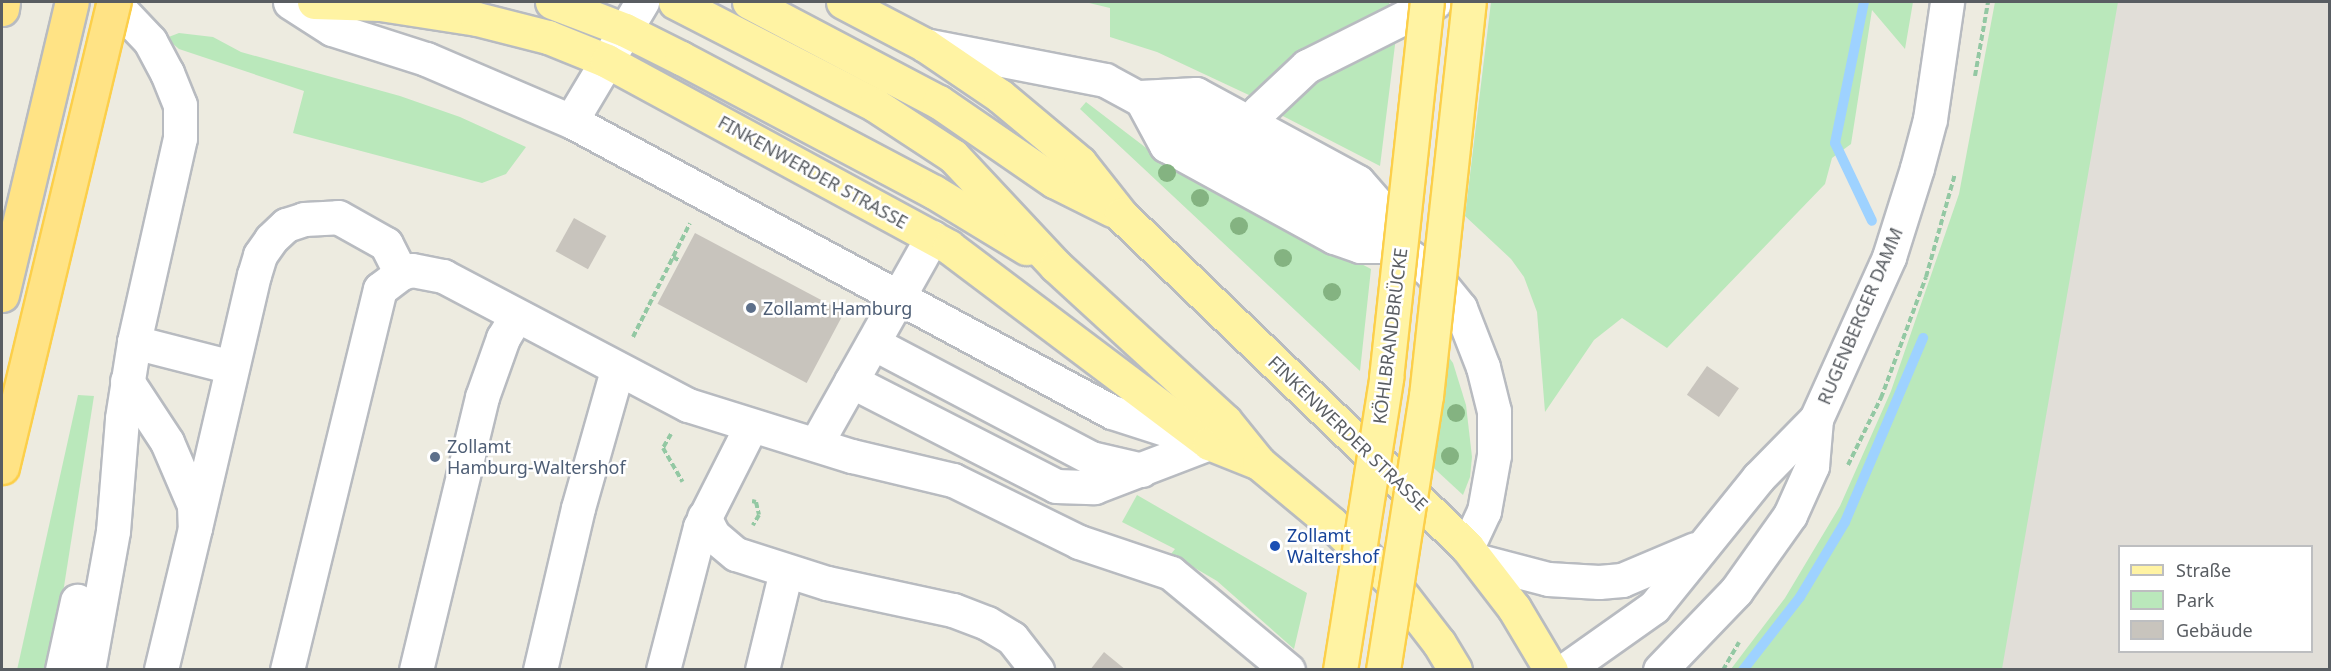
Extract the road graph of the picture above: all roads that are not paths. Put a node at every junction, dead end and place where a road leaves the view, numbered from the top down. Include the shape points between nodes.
1 (3, 2) edge
2 (72, 2) edge
3 (113, 2) edge
4 (290, 2) edge
5 (314, 2) edge
6 (552, 2) edge
7 (642, 2) edge
8 (675, 2) edge
9 (749, 2) edge
10 (843, 2) edge
11 (1427, 2) edge
12 (1435, 2) edge
13 (1469, 2) edge
14 (1947, 2) edge
15 (2, 9) edge
16 (625, 30) junction
17 (925, 45) junction
18 (607, 61) junction
19 (1140, 97) junction
20 (571, 122) junction
21 (1253, 123) junction
22 (1121, 215) junction
23 (932, 237) junction
24 (1394, 246) junction
25 (1056, 266) junction
26 (401, 273) junction
27 (2, 295) edge
28 (899, 296) junction
29 (502, 308) junction
30 (134, 342) junction
31 (873, 343) junction
32 (232, 368) junction
33 (617, 370) junction
34 (128, 381) junction
35 (851, 381) junction
36 (122, 418) junction
37 (1816, 419) junction
38 (751, 426) junction
39 (817, 442) junction
40 (1209, 443) junction
41 (1259, 463) junction
42 (2, 467) edge
43 (1142, 470) junction
44 (709, 505) junction
45 (195, 528) junction
46 (1702, 546) junction
47 (1473, 554) junction
48 (786, 571) junction
49 (1684, 656) edge
50 (63, 669) edge
51 (88, 669) edge
52 (160, 669) edge
53 (287, 669) edge
54 (416, 669) edge
55 (540, 669) edge
56 (663, 669) edge
57 (762, 669) edge
58 (1037, 669) edge
59 (1287, 669) edge
60 (1340, 669) edge
61 (1383, 669) edge
62 (1455, 669) edge
63 (1551, 669) edge
64 (1565, 669) edge
65 (1660, 669) edge

1 - 15 highway
2 - 27 highway
3 - 30 street via 150,41 180,105 180,138
3 - 42 highway, bridge
4 - 20 street via 332,29 426,60
5 - 18 main road, FINKENWERDER STRASSE via 380,4 477,19 548,37
6 - 16 main road, FINKENWERDER STRASSE
7 - 16 street
8 - 25 main road, FINKENWERDER STRASSE via 856,94 917,131 953,156 986,188
9 - 22 main road, FINKENWERDER STRASSE via 939,102 1054,181
10 - 17 main road, FINKENWERDER STRASSE
11 - 60 main road, KÖHLBRANDBRÜCKE, bridge via 1386,378
12 - 21 street via 1307,66 1259,111
13 - 61 main road, bridge via 1426,396
14 - 37 street, RUGENBERGER DAMM via 1930,119 1917,168 1889,256
16 - 18 street
16 - 25 main road, FINKENWERDER STRASSE via 934,192
17 - 19 street via 1084,74
17 - 22 main road, FINKENWERDER STRASSE via 1046,132 1080,163
18 - 20 street
18 - 23 main road, FINKENWERDER STRASSE
19 - 21 street via 1196,94
19 - 24 street via 1166,145 1334,237 1360,246
20 - 28 street
21 - 24 street via 1359,182 1376,203
22 - 47 main road, FINKENWERDER STRASSE
23 - 28 street
23 - 40 main road, FINKENWERDER STRASSE via 997,280 1070,340
24 - 47 street via 1429,270 1460,308 1483,367 1494,411 1494,455
25 - 41 main road, FINKENWERDER STRASSE via 1225,421
26 - 29 street via 425,270
26 - 32 street via 386,244 338,217 320,215 286,225 260,255
26 - 53 street via 380,289
28 - 31 street
28 - 40 street via 1112,412
29 - 33 street
29 - 54 street via 503,338 482,397
30 - 32 street
30 - 34 street
31 - 35 street
31 - 43 street via 1091,458
32 - 45 street
33 - 38 street via 688,405
33 - 55 street via 578,508
34 - 36 street
34 - 45 street via 178,465 194,505
35 - 39 street
35 - 43 street via 1056,486 1094,487
36 - 50 street via 93,521
36 - 51 street via 113,531
37 - 46 street, RUGENBERGER DAMM via 1787,446
37 - 49 street, RUGENBERGER DAMM via 1812,466 1790,515
38 - 39 street
38 - 44 street
39 - 59 street via 852,456 952,480 1079,542 1171,573
40 - 41 main road, FINKENWERDER STRASSE
40 - 43 street
41 - 62 main road, FINKENWERDER STRASSE via 1331,523 1391,581
44 - 48 street via 725,548
44 - 56 street via 685,576
45 - 52 street
46 - 47 street, RUGENBERGER DAMM via 1622,580 1599,582 1548,579
46 - 64 street, RUGENBERGER DAMM via 1654,607
47 - 63 main road, FINKENWERDER STRASSE via 1514,608
48 - 57 street
48 - 58 street via 952,610 987,623 1012,638
49 - 65 street, RUGENBERGER DAMM

